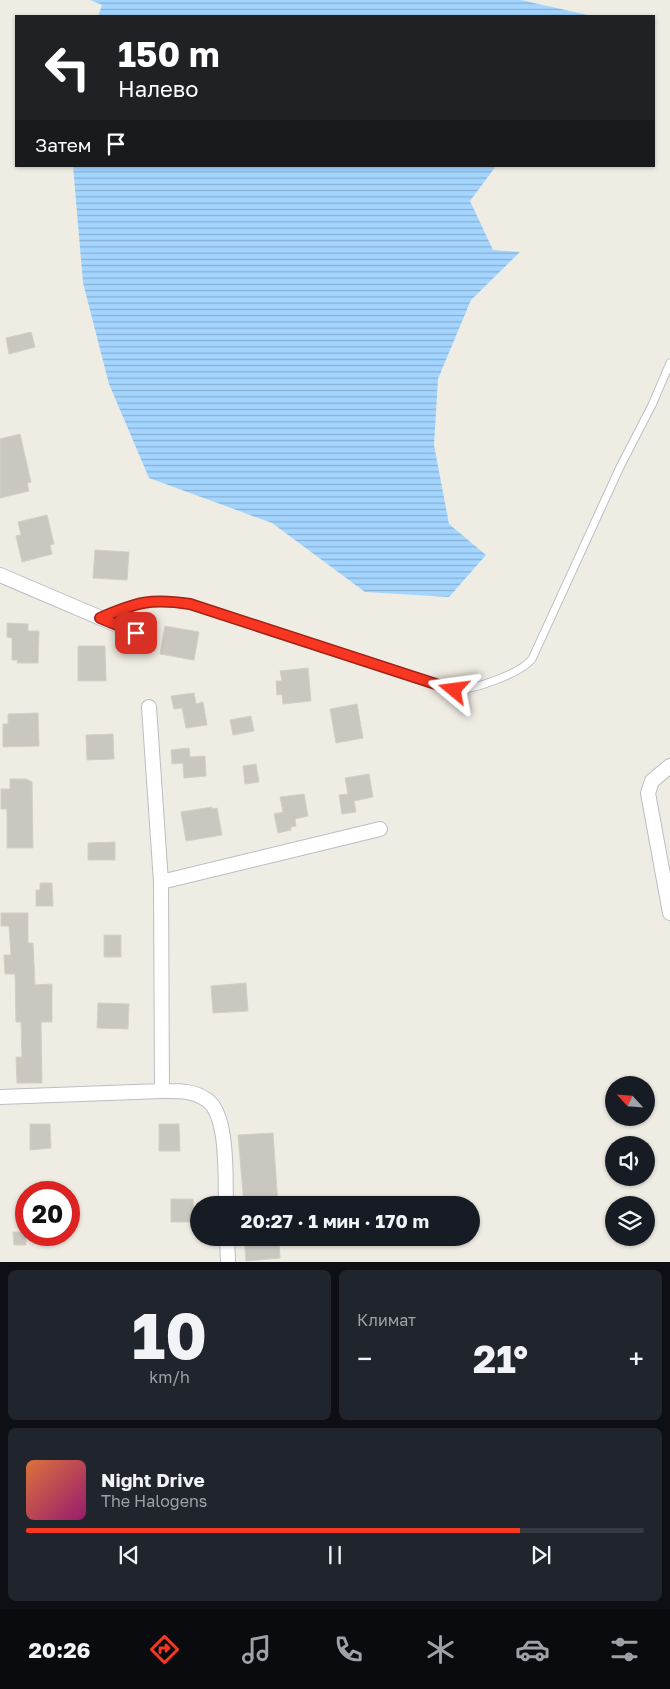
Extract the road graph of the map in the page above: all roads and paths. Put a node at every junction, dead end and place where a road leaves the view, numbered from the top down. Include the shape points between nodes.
1 (670, 363) edge
2 (0, 575) edge
3 (100, 618) junction
4 (136, 633) dead end
5 (149, 707) dead end
6 (670, 766) edge
7 (380, 829) dead end
8 (161, 882) junction
9 (669, 906) edge
10 (162, 1091) junction
11 (0, 1097) edge
12 (226, 1196) edge
13 (227, 1246) edge
14 (228, 1262) edge

1 - 3 lane via 532,659 521,670 471,688 454,690 190,604 145,601
2 - 3 street
3 - 4 street
5 - 8 street
6 - 9 street via 652,781 648,793
7 - 8 street
8 - 10 street
10 - 11 street
10 - 12 street via 189,1092 207,1100 216,1110 224,1149
13 - 14 street

